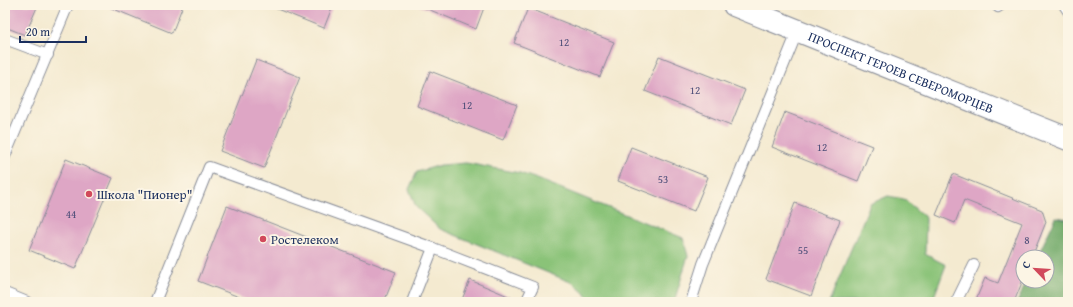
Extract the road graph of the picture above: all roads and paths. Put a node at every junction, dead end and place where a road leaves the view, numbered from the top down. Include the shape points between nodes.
1 (68, 5) edge
2 (734, 5) edge
3 (996, 5) edge
4 (1001, 5) edge
5 (1064, 5) edge
6 (1068, 11) edge
7 (798, 30) junction
8 (5, 40) edge
9 (48, 55) junction
10 (1068, 139) edge
11 (5, 156) edge
12 (433, 248) junction
13 (974, 265) dead end
14 (5, 293) edge
15 (26, 302) edge
16 (155, 302) edge
17 (412, 302) edge
18 (526, 302) edge
19 (691, 302) edge
20 (956, 302) edge

1 - 9 lane
2 - 7 main road, ПРОСПЕКТ ГЕРОЕВ СЕВЕРОМОРЦЕВ
3 - 4 lane
5 - 6 lane
7 - 10 main road, ПРОСПЕКТ ГЕРОЕВ СЕВЕРОМОРЦЕВ
7 - 19 lane via 703,264
8 - 9 lane
9 - 11 lane
12 - 16 lane via 209,167
12 - 17 lane
12 - 18 lane via 533,287
13 - 20 lane
14 - 15 lane

